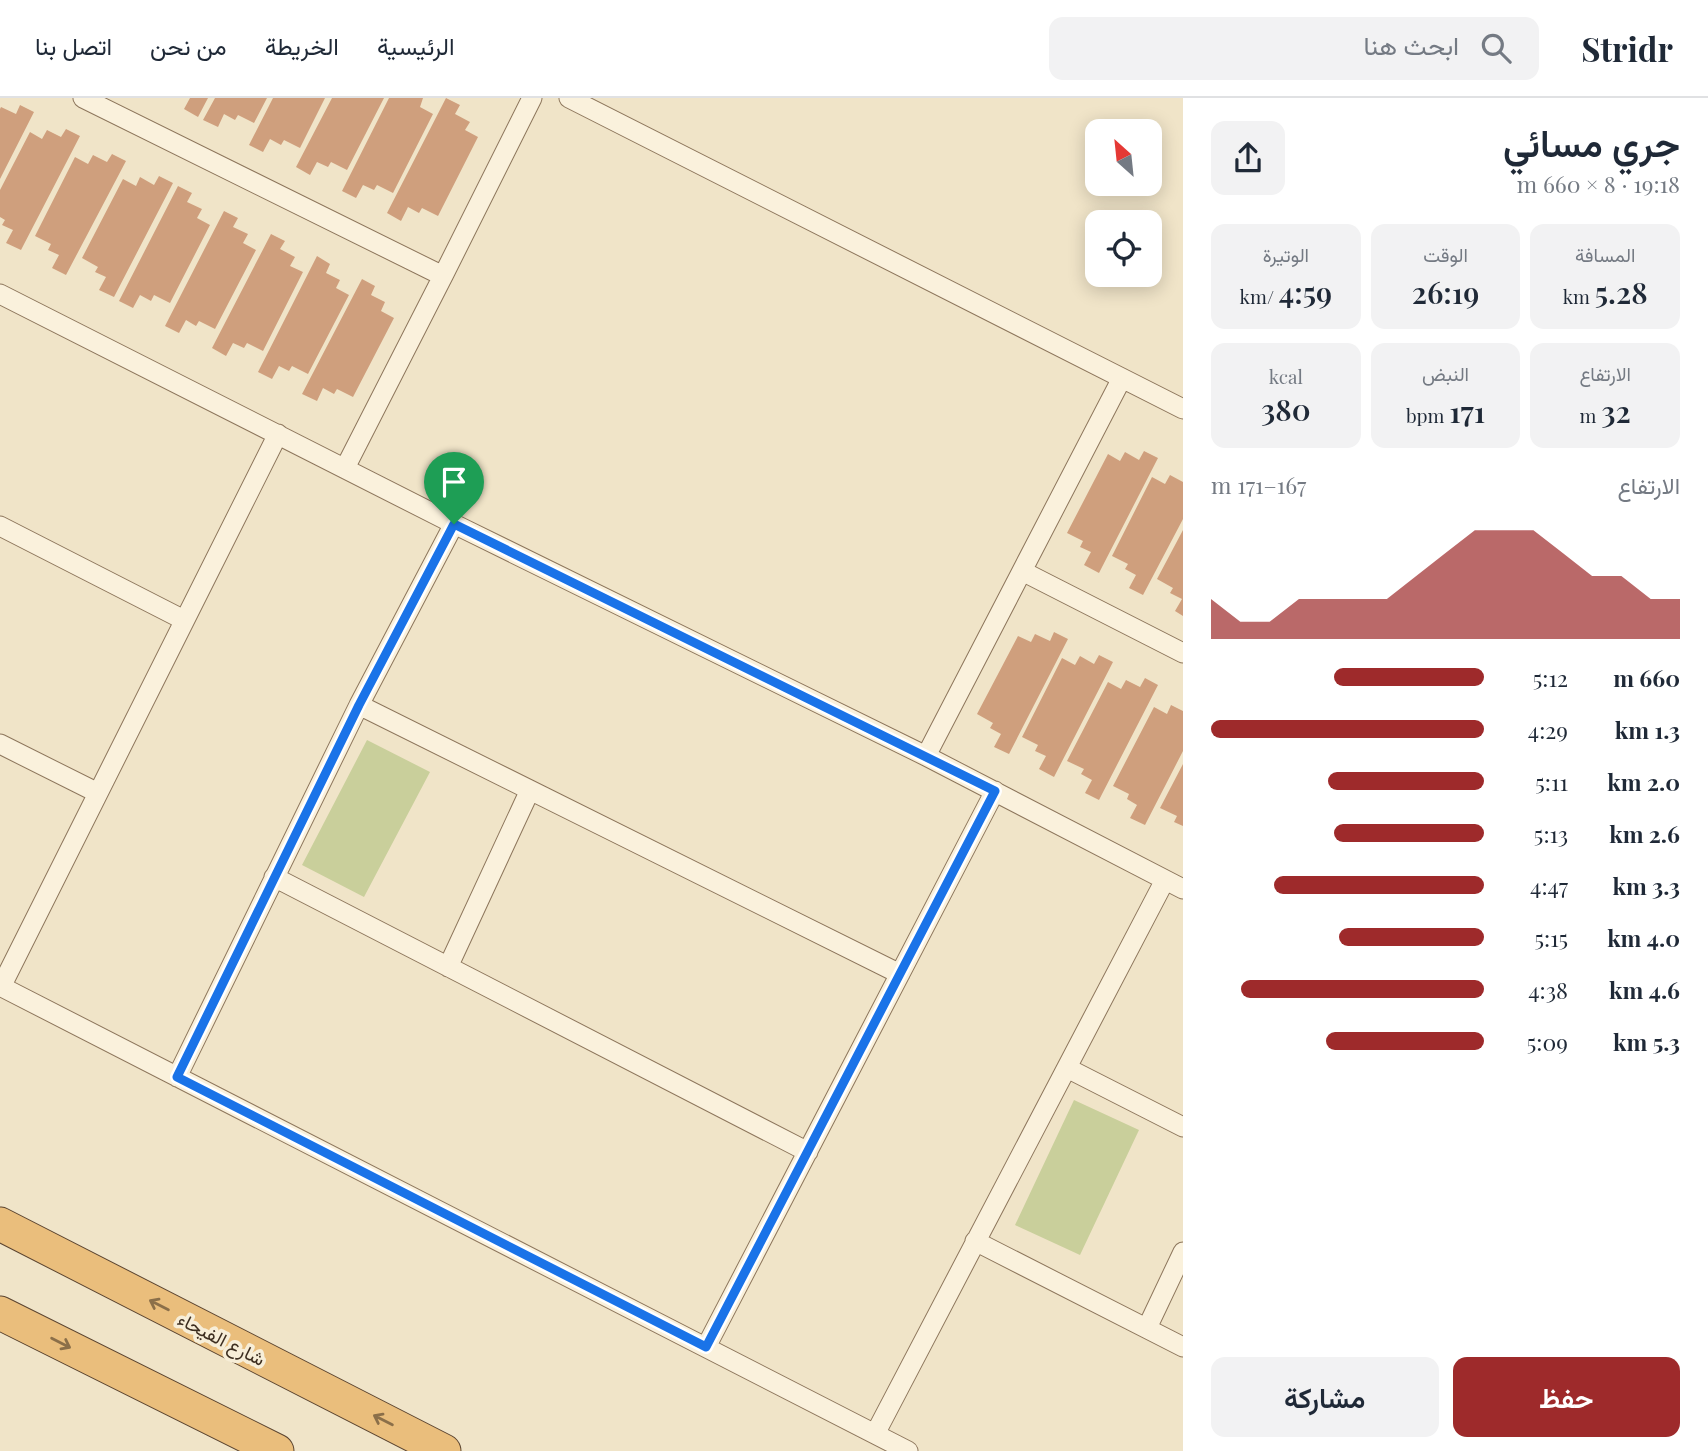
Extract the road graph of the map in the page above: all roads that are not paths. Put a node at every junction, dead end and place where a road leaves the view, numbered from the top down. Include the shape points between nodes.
1 (83, 98) edge
2 (532, 98) edge
3 (569, 98) edge
4 (443, 276) junction
5 (0, 294) edge
6 (1122, 378) junction
7 (1183, 409) edge
8 (278, 434) junction
9 (345, 468) junction
10 (454, 524) junction
11 (0, 526) edge
12 (1022, 571) junction
13 (184, 620) junction
14 (1183, 653) edge
15 (359, 705) junction
16 (0, 744) edge
17 (926, 756) junction
18 (530, 790) junction
19 (995, 791) junction
20 (98, 793) junction
21 (274, 877) junction
22 (1165, 880) junction
23 (1183, 889) edge
24 (448, 967) junction
25 (900, 974) junction
26 (1, 987) edge
27 (1067, 1068) junction
28 (177, 1077) junction
29 (1183, 1127) edge
30 (808, 1152) junction
31 (0, 1224) edge
32 (975, 1241) junction
33 (1183, 1252) edge
34 (0, 1313) edge
35 (1147, 1328) junction
36 (706, 1347) junction
37 (1183, 1347) edge
38 (875, 1434) junction
39 (276, 1451) edge
40 (444, 1451) edge
41 (908, 1451) edge

1 - 4 street
2 - 4 street
3 - 6 street
4 - 9 street
5 - 8 street
6 - 7 street
6 - 12 street
8 - 9 street
8 - 13 street
9 - 10 street
10 - 15 street
10 - 17 street
11 - 13 street
12 - 14 street
12 - 17 street
13 - 20 street
15 - 18 street
15 - 21 street
16 - 20 street
17 - 19 street
18 - 24 street
18 - 25 street
19 - 22 street
19 - 25 street
20 - 26 street
21 - 24 street
21 - 28 street
22 - 23 street
22 - 27 street
24 - 30 street
25 - 30 street
26 - 28 street
27 - 29 street
27 - 32 street
28 - 36 street
30 - 36 street
40 -> 31 highway, شارع الفيحاء
32 - 35 street
32 - 38 street
33 - 35 street
34 -> 39 highway
35 - 37 street
36 - 38 street
38 - 41 street

